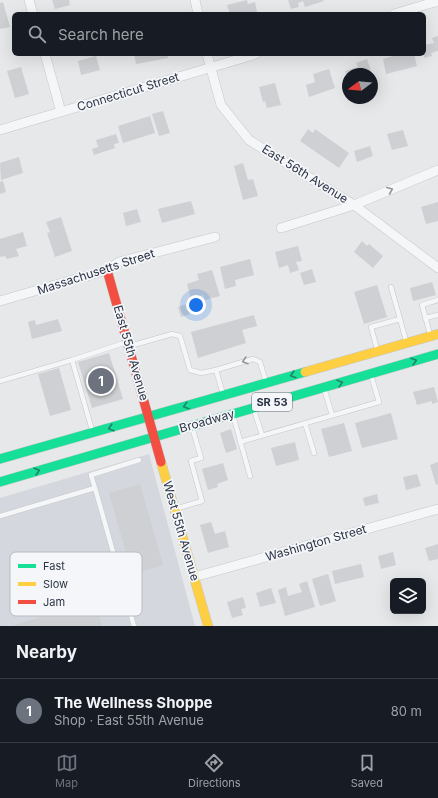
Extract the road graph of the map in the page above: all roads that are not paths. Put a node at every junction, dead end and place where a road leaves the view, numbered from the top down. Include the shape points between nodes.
1 (29, 0) edge
2 (195, 0) edge
3 (438, 1) edge
4 (32, 12) edge
5 (198, 12) edge
6 (401, 12) edge
7 (45, 56) edge
8 (207, 56) edge
9 (249, 56) edge
10 (210, 67) junction
11 (61, 112) junction
12 (0, 130) edge
13 (438, 170) edge
14 (354, 205) junction
15 (281, 228) dead end
16 (216, 237) dead end
17 (438, 268) edge
18 (107, 270) junction
19 (391, 287) dead end
20 (438, 300) edge
21 (0, 301) edge
22 (438, 315) edge
23 (425, 318) junction
24 (400, 319) junction
25 (434, 335) edge
26 (406, 342) junction
27 (128, 345) junction
28 (378, 350) junction
29 (438, 354) edge
30 (72, 360) junction
31 (216, 370) junction
32 (371, 374) junction
33 (0, 381) edge
34 (267, 383) junction
35 (324, 387) junction
36 (224, 395) junction
37 (254, 407) junction
38 (232, 414) junction
39 (332, 415) junction
40 (149, 417) junction
41 (305, 423) junction
42 (192, 425) junction
43 (93, 433) junction
44 (262, 435) junction
45 (154, 436) junction
46 (240, 442) junction
47 (314, 453) dead end
48 (0, 459) edge
49 (139, 460) dead end
50 (250, 476) dead end
51 (0, 482) edge
52 (95, 488) junction
53 (438, 508) edge
54 (175, 509) junction
55 (0, 516) edge
56 (113, 552) edge
57 (194, 577) junction
58 (131, 616) edge
59 (134, 626) edge
60 (208, 626) edge

1 - 4 street
2 - 5 street
3 - 6 street
7 - 11 street
8 - 10 street, East 56th Avenue
9 - 10 street, Connecticut Street
10 - 11 street, Connecticut Street
10 - 14 street, East 56th Avenue via 221,105 249,140
11 - 12 street, Connecticut Street
14 -> 13 street
14 - 15 street
14 - 17 street, East 56th Avenue
16 - 18 street, Massachusetts Street via 119,262
18 - 21 street, Massachusetts Street
18 - 27 main road, East 55th Avenue
19 - 24 lane
20 - 23 lane via 422,305
22 - 23 lane
23 - 25 lane
24 - 26 lane
24 - 28 lane via 371,327
25 - 26 main road, Broadway / SR 53
26 - 28 main road, Broadway / SR 53
27 - 30 lane
27 - 31 lane via 172,334 180,336 190,370 201,373
27 - 40 main road, East 55th Avenue
28 -> 34 main road, Broadway / SR 53
32 -> 29 main road, Broadway / SR 53
30 - 33 lane
30 - 43 lane
34 -> 31 lane via 260,362 253,359
31 - 36 lane
35 -> 32 main road, Broadway / SR 53
32 - 39 lane via 379,402
34 - 36 main road, Broadway / SR 53
35 - 37 main road, Broadway / SR 53
35 - 39 lane
36 -> 40 main road, Broadway / SR 53
37 - 38 main road, Broadway / SR 53
37 - 44 lane
38 - 42 main road, Broadway / SR 53
38 - 46 lane
39 - 41 lane
40 -> 43 main road, Broadway / SR 53
40 - 45 main road, East 55th Avenue
41 - 44 lane
41 - 47 lane
42 - 45 main road, Broadway / SR 53
42 - 54 lane via 201,458 191,461 202,501
43 - 48 main road, Broadway / SR 53
44 - 46 lane
51 -> 45 main road, Broadway / SR 53
45 - 54 main road, West 55th Avenue
46 - 50 lane
49 - 52 lane via 92,475
52 - 55 lane
52 - 56 lane
53 - 57 street, Washington Street
54 - 57 main road, West 55th Avenue
57 - 60 main road, West 55th Avenue
58 - 59 lane

